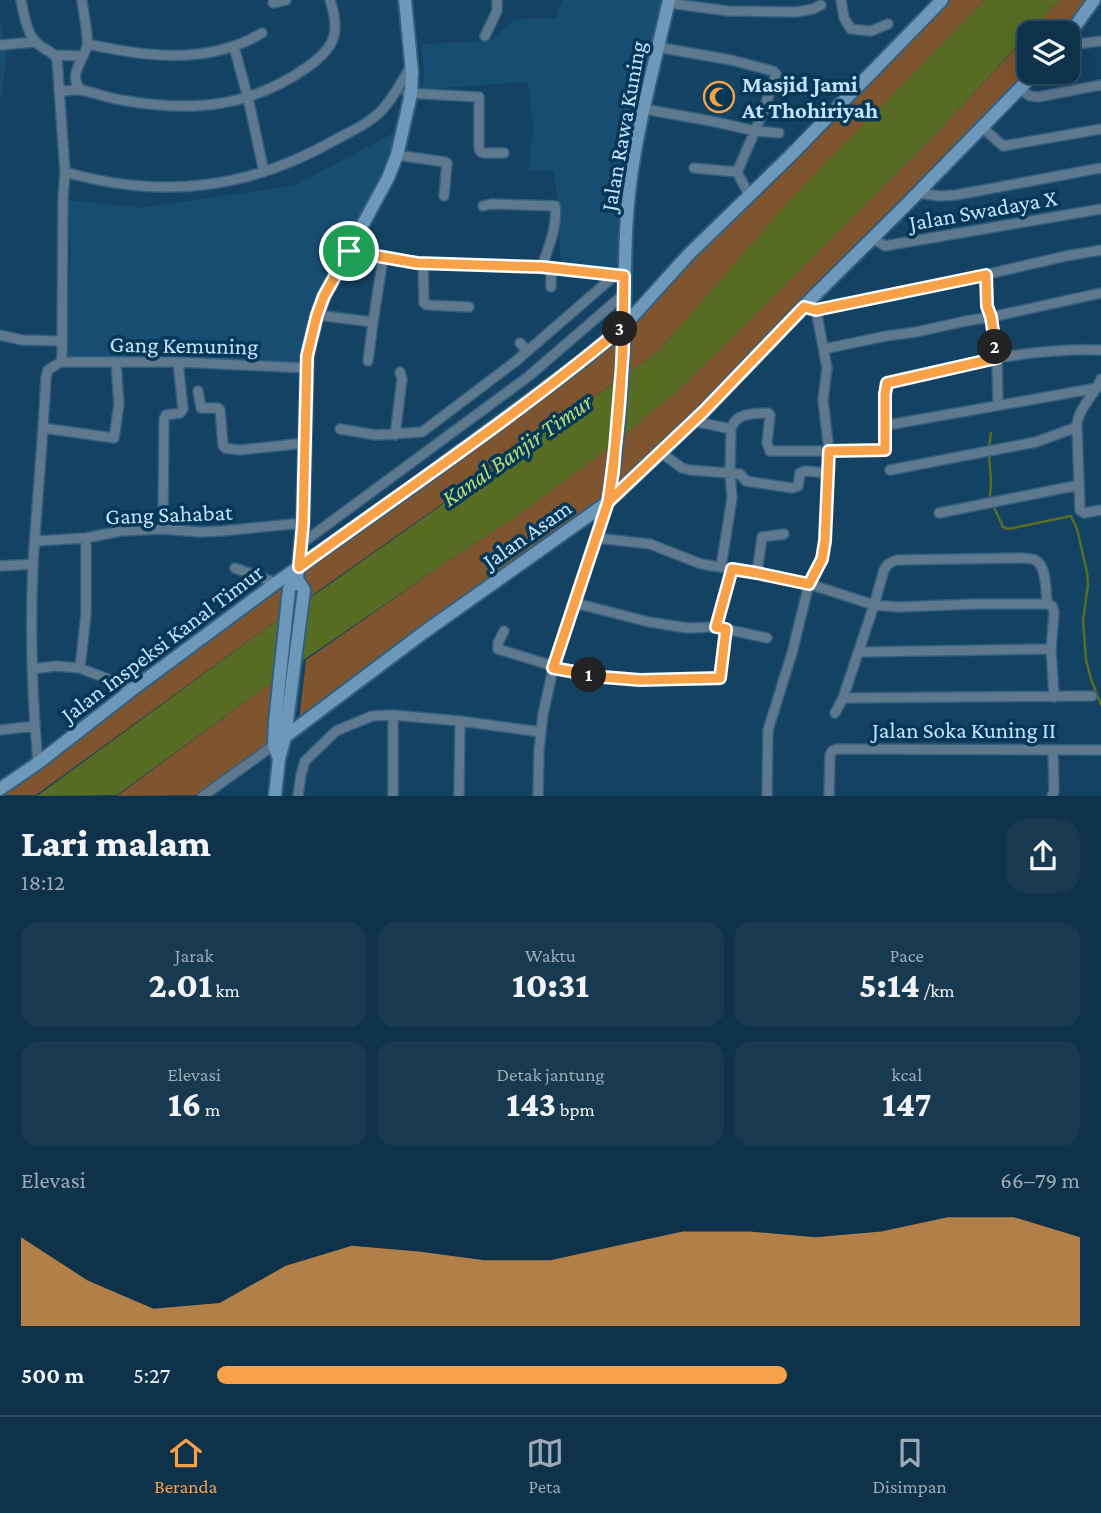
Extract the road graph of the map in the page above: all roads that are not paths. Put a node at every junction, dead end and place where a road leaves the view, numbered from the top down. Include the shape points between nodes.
1 (21, 0) edge
2 (82, 0) edge
3 (286, 0) edge
4 (330, 0) edge
5 (405, 0) edge
6 (497, 0) edge
7 (841, 0) edge
8 (942, 0) edge
9 (1094, 0) edge
10 (668, 2) edge
11 (273, 3) dead end
12 (821, 5) dead end
13 (1079, 21) edge
14 (888, 24) dead end
15 (262, 33) dead end
16 (485, 36) dead end
17 (1101, 41) edge
18 (35, 42) junction
19 (88, 44) junction
20 (1080, 44) edge
21 (0, 46) edge
22 (234, 47) junction
23 (657, 47) junction
24 (55, 55) junction
25 (82, 57) junction
26 (411, 66) junction
27 (1024, 84) edge
28 (1101, 85) edge
29 (80, 89) junction
30 (1019, 89) junction
31 (397, 91) junction
32 (60, 92) junction
33 (411, 94) junction
34 (248, 98) junction
35 (644, 109) junction
36 (981, 129) junction
37 (1101, 129) edge
38 (755, 131) junction
39 (779, 133) dead end
40 (504, 153) dead end
41 (397, 155) junction
42 (694, 168) dead end
43 (1101, 168) edge
44 (65, 172) junction
45 (264, 172) junction
46 (737, 172) junction
47 (918, 194) junction
48 (749, 195) junction
49 (444, 196) dead end
50 (483, 206) dead end
51 (1101, 209) edge
52 (873, 239) junction
53 (1101, 250) edge
54 (349, 251) junction
55 (383, 258) junction
56 (423, 263) junction
57 (547, 268) junction
58 (619, 276) junction
59 (983, 276) junction
60 (551, 287) dead end
61 (1101, 293) edge
62 (624, 294) junction
63 (470, 307) dead end
64 (810, 309) junction
65 (317, 315) junction
66 (987, 318) junction
67 (373, 322) junction
68 (623, 327) junction
69 (0, 335) edge
70 (62, 341) junction
71 (520, 343) dead end
72 (824, 349) junction
73 (1101, 350) edge
74 (527, 351) junction
75 (995, 359) junction
76 (368, 361) dead end
77 (61, 362) junction
78 (178, 362) junction
79 (116, 363) junction
80 (306, 368) junction
81 (400, 372) dead end
82 (1099, 384) edge
83 (198, 391) dead end
84 (995, 406) junction
85 (693, 421) junction
86 (885, 426) junction
87 (1077, 427) junction
88 (43, 428) junction
89 (340, 429) dead end
90 (731, 429) junction
91 (422, 432) junction
92 (395, 435) junction
93 (305, 443) junction
94 (431, 449) junction
95 (829, 451) junction
96 (660, 452) junction
97 (890, 470) dead end
98 (828, 473) junction
99 (730, 474) junction
100 (1079, 485) junction
101 (608, 502) junction
102 (1101, 510) edge
103 (939, 513) dead end
104 (303, 523) junction
105 (163, 529) junction
106 (784, 534) dead end
107 (86, 538) junction
108 (596, 538) junction
109 (36, 541) junction
110 (301, 544) junction
111 (33, 564) junction
112 (0, 566) edge
113 (721, 567) junction
114 (235, 568) dead end
115 (732, 569) junction
116 (757, 573) junction
117 (297, 581) junction
118 (276, 583) junction
119 (809, 584) junction
120 (575, 603) junction
121 (1047, 604) junction
122 (874, 605) junction
123 (721, 628) junction
124 (504, 631) dead end
125 (767, 638) dead end
126 (1051, 649) junction
127 (858, 652) junction
128 (553, 667) junction
129 (80, 668) junction
130 (32, 670) junction
131 (133, 689) junction
132 (1092, 696) dead end
133 (1054, 697) junction
134 (843, 698) junction
135 (835, 713) dead end
136 (393, 715) junction
137 (460, 721) junction
138 (35, 726) junction
139 (0, 730) edge
140 (541, 732) junction
141 (280, 741) junction
142 (1053, 750) junction
143 (1101, 750) edge
144 (38, 763) junction
145 (0, 789) edge
146 (203, 796) edge
147 (275, 796) edge
148 (299, 796) edge
149 (393, 796) edge
150 (458, 796) edge
151 (538, 796) edge
152 (767, 796) edge
153 (829, 796) edge
154 (1052, 796) edge

1 - 18 street
2 - 19 street
3 - 11 street
4 - 34 street via 336,28 324,54 299,73
5 - 26 street
6 - 16 street
7 - 14 street via 851,29 871,31
8 - 48 street, Jalan Inspeksi Kanal Timur
9 - 13 street
10 - 12 street via 728,11 790,12
10 - 23 street, Jalan Rawa Kuning
15 - 22 street
17 - 20 street
18 - 21 street
18 - 24 street
19 - 22 street via 174,56
19 - 25 street
22 - 34 street
23 - 35 street, Jalan Rawa Kuning
23 - 38 street via 775,72
24 - 25 street
24 - 32 street
25 - 29 street via 74,80
26 - 31 street
26 - 33 street
27 - 30 street, Jalan Asam
28 - 30 street via 1038,97
29 - 32 street
29 - 34 street via 174,107
30 - 36 street, Jalan Asam
31 - 33 street
31 - 45 street via 369,121 303,157
32 - 44 street
33 - 40 street via 480,97 479,149
33 - 41 street
34 - 45 street
35 - 38 street
35 - 58 street, Jalan Rawa Kuning
36 - 37 street via 1003,146
36 - 47 street, Jalan Asam
38 - 39 street
38 - 46 street
41 - 49 street via 447,163
41 - 54 street
42 - 46 street
43 - 47 street via 956,194
44 - 45 street via 150,187 224,183
44 - 70 street
46 - 48 street
47 - 52 street, Jalan Asam
48 - 68 street, Jalan Inspeksi Kanal Timur
50 - 57 street via 555,206
51 - 52 street, Jalan Swadaya X via 885,246
52 - 64 street, Jalan Asam
53 - 59 street
54 - 55 street
54 - 65 street
55 - 56 street
55 - 67 street
56 - 57 street
56 - 63 street via 424,303
57 - 58 street
57 - 60 street
58 - 62 street, Jalan Rawa Kuning
58 - 74 street
59 - 64 street
59 - 66 street
61 - 66 street
62 - 68 street, Jalan Rawa Kuning
62 - 94 street via 529,376
64 - 72 street
64 - 85 street, Jalan Asam
65 - 67 street
65 - 80 street
66 - 72 street
66 - 75 street
67 - 76 street
68 - 101 street, Jalan Rawa Kuning
68 - 117 street, Jalan Inspeksi Kanal Timur
69 - 70 street
70 - 77 street
71 - 74 street
72 - 95 street
73 - 75 street
74 - 91 street
75 - 84 street
75 - 86 street via 887,383
77 - 79 street, Gang Kemuning
77 - 88 street via 46,374
78 - 79 street, Gang Kemuning
78 - 80 street, Gang Kemuning
78 - 105 street via 183,409 164,419
79 - 88 street via 114,438
80 - 93 street
81 - 92 street
82 - 84 street
82 - 87 street via 1079,415
83 - 93 street via 201,408 220,410 225,448
84 - 86 street
85 - 90 street
85 - 96 street, Jalan Asam
86 - 95 street via 884,451
87 - 97 street via 1036,442
87 - 100 street
88 - 109 street
89 - 92 street
90 - 95 street via 738,417 768,413 770,451
90 - 99 street
91 - 92 street
91 - 94 street
93 - 104 street
94 - 110 street
95 - 98 street
96 - 99 street via 682,468
96 - 101 street, Jalan Asam
98 - 99 street via 802,472 798,486 792,488
98 - 119 street via 824,548
99 - 113 street via 732,498
100 - 102 street via 1080,510
100 - 103 street
101 - 108 street, Jalan Rawa Kuning
101 - 141 street, Jalan Asam
104 - 105 street, Gang Sahabat via 200,532
104 - 110 street
105 - 107 street, Gang Sahabat
106 - 116 street via 762,537
107 - 109 street, Gang Sahabat
107 - 129 street via 86,614
108 - 113 street via 650,544
108 - 120 street, Jalan Rawa Kuning
109 - 111 street
110 - 117 street
111 - 112 street
111 - 130 street
113 - 115 street
114 - 118 street
115 - 116 street
115 - 123 street
116 - 119 street
117 - 118 street, Jalan Inspeksi Kanal Timur
117 - 141 street
118 - 131 street, Jalan Inspeksi Kanal Timur
119 - 122 street
119 - 152 street via 768,730
120 - 123 street via 668,626
120 - 128 street, Jalan Rawa Kuning
121 - 122 street
121 - 122 street via 1041,564 1023,558 896,559 884,570
121 - 126 street via 1054,612
122 - 127 street
123 - 125 street
123 - 128 street via 719,680 640,680
124 - 128 street via 498,649
126 - 127 street
126 - 133 street
127 - 134 street
128 - 140 street, Jalan Rawa Kuning
129 - 130 street
129 - 131 street
130 - 138 street
131 - 144 street, Jalan Inspeksi Kanal Timur
132 - 133 street
133 - 134 street
134 - 135 street
136 - 137 street
136 - 148 street via 372,716 336,731 305,761
136 - 149 street
137 - 140 street
137 - 150 street
138 - 139 street
138 - 144 street
140 - 151 street, Jalan Rawa Kuning
141 - 146 street
141 - 147 street
142 - 143 street, Jalan Soka Kuning II
142 - 153 street, Jalan Soka Kuning II via 837,749 830,755
142 - 154 street
144 - 145 street, Jalan Inspeksi Kanal Timur

